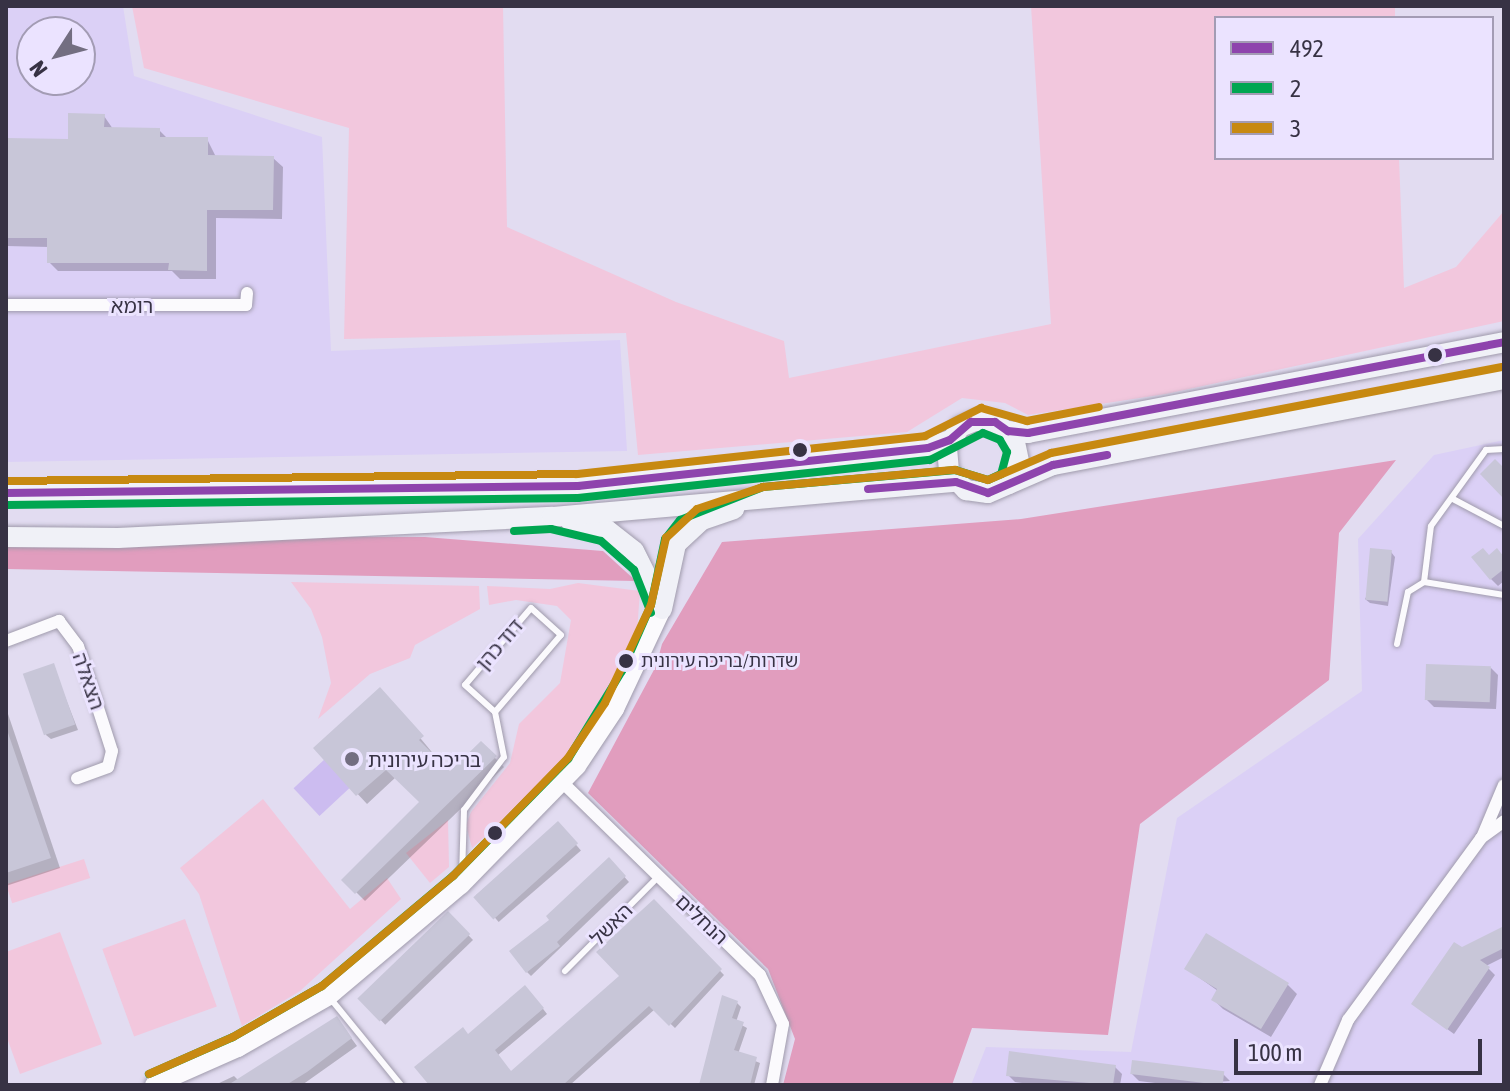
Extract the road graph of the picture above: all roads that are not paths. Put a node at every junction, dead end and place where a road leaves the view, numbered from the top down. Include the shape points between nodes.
1 (247, 293) dead end
2 (6, 305) edge
3 (1504, 342) edge
4 (1504, 379) edge
5 (1008, 431) junction
6 (950, 440) junction
7 (1504, 449) edge
8 (956, 482) junction
9 (1009, 484) junction
10 (6, 493) edge
11 (764, 499) junction
12 (1453, 499) junction
13 (552, 517) junction
14 (1504, 526) edge
15 (6, 537) edge
16 (1424, 582) junction
17 (1504, 595) edge
18 (662, 609) junction
19 (6, 641) edge
20 (1397, 644) dead end
21 (495, 712) junction
22 (77, 778) dead end
23 (561, 781) junction
24 (1504, 785) edge
25 (1504, 821) edge
26 (1481, 838) junction
27 (658, 877) junction
28 (461, 885) junction
29 (565, 971) dead end
30 (329, 996) junction
31 (154, 1085) edge
32 (401, 1085) edge
33 (772, 1085) edge
34 (1320, 1085) edge

1 - 2 street, רומא via 246,305
3 - 5 main road via 1028,433
4 - 9 main road via 1053,465
5 - 6 main road via 995,422 971,422
5 - 9 main road via 1019,461
6 - 8 main road via 946,460
6 - 10 main road via 928,448 578,486
7 - 12 lane via 1486,450
8 - 9 main road via 977,493
8 - 11 main road
11 - 13 main road
11 - 18 main road via 687,530 669,561
12 - 14 lane
12 - 16 lane via 1431,526
13 - 15 main road via 118,538
13 - 18 main road via 607,530 634,551
16 - 17 lane
16 - 20 lane via 1408,592
18 - 23 street via 615,709
19 - 22 street, הצאלה via 59,621 78,646 112,751 108,767
21 - 21 lane, דוד כהן via 561,635 531,608 465,685
21 - 28 lane via 504,757 464,810
23 - 27 street, הנחלים
23 - 28 street
24 - 26 street
25 - 26 street
26 - 34 street via 1348,1020
27 - 29 lane, האשל
27 - 33 street, הנחלים via 760,975 773,996 783,1024
28 - 30 street
30 - 31 street via 238,1048
30 - 32 lane

